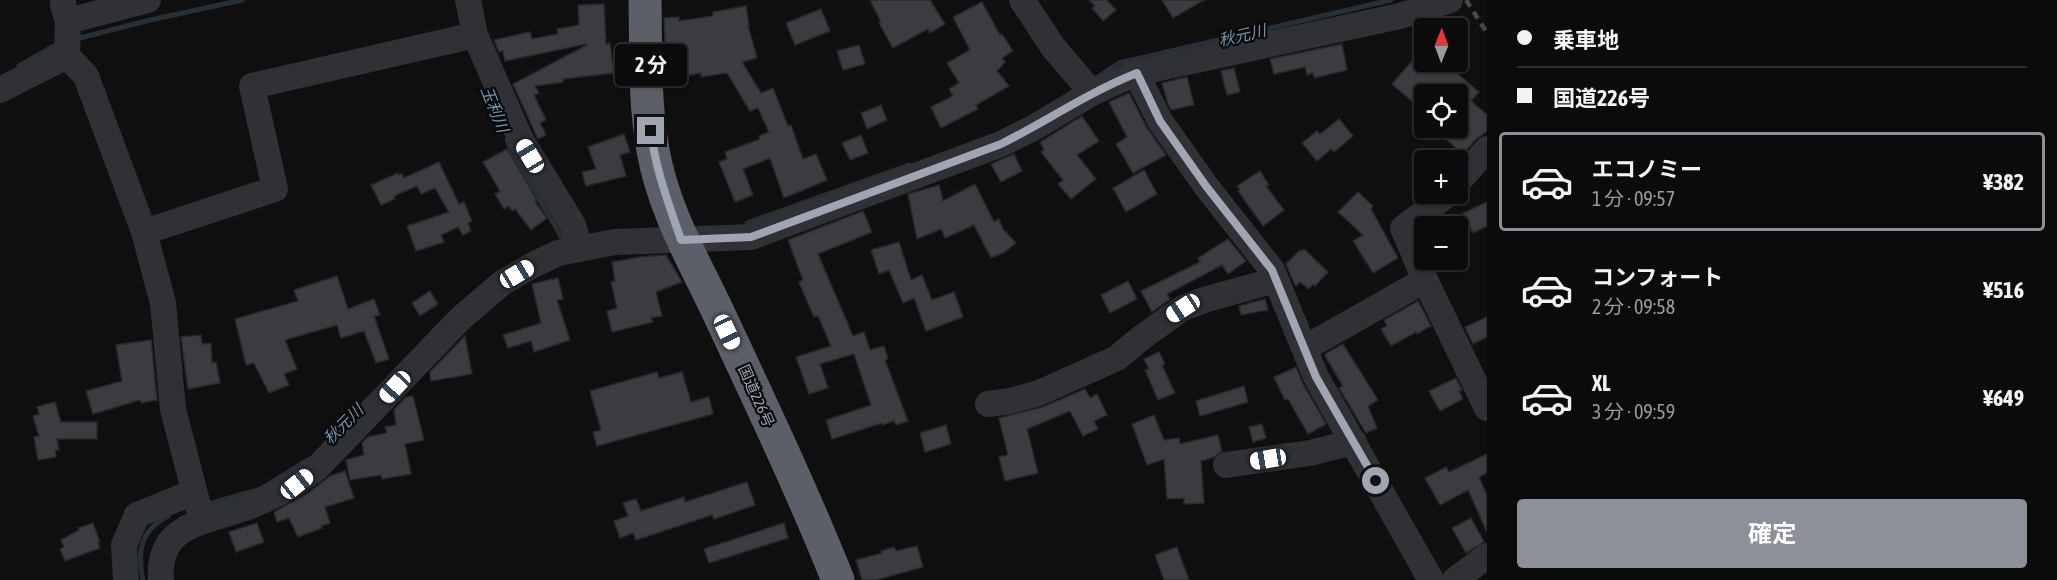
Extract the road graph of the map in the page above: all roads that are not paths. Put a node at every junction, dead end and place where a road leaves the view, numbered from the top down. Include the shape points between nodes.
1 (148, 0) edge
2 (468, 0) edge
3 (645, 0) edge
4 (1022, 0) edge
5 (1450, 0) edge
6 (66, 10) edge
7 (471, 36) junction
8 (67, 56) junction
9 (1137, 73) junction
10 (0, 90) edge
11 (1092, 93) junction
12 (1487, 149) edge
13 (1468, 171) edge
14 (1435, 204) edge
15 (144, 232) junction
16 (577, 240) junction
17 (681, 240) junction
18 (1276, 280) junction
19 (1425, 280) junction
20 (1305, 348) junction
21 (1482, 382) edge
22 (988, 404) dead end
23 (1487, 408) edge
24 (1354, 442) junction
25 (1226, 465) dead end
26 (198, 506) junction
27 (1487, 556) edge
28 (121, 578) edge
29 (161, 580) edge
30 (838, 580) edge
31 (1431, 580) edge
32 (1455, 580) edge

1 - 6 street
2 - 7 street
3 - 17 highway, 国道226号 via 646,76 653,150
4 - 11 street via 1053,47
5 - 9 street via 1400,16
6 - 8 street
7 - 15 street via 252,86 275,189
7 - 16 street via 520,138
8 - 10 street
8 - 15 street via 86,76
9 - 11 street
9 - 18 street via 1160,121
11 - 17 street via 1001,144 751,237
12 - 13 street
14 - 19 street via 1403,228
15 - 26 street via 163,303 173,409
16 - 17 street
16 - 26 street via 502,283 460,319 297,484 242,509
17 - 30 highway, 国道226号 via 727,332
18 - 20 street
18 - 22 street via 1183,308 1117,358 1039,393
19 - 20 street
19 - 21 street
20 - 24 street via 1316,377
21 - 23 street
24 - 25 street via 1310,453
24 - 31 street
26 - 28 street via 137,515 124,545
26 - 29 street via 185,527 169,541
27 - 32 street

